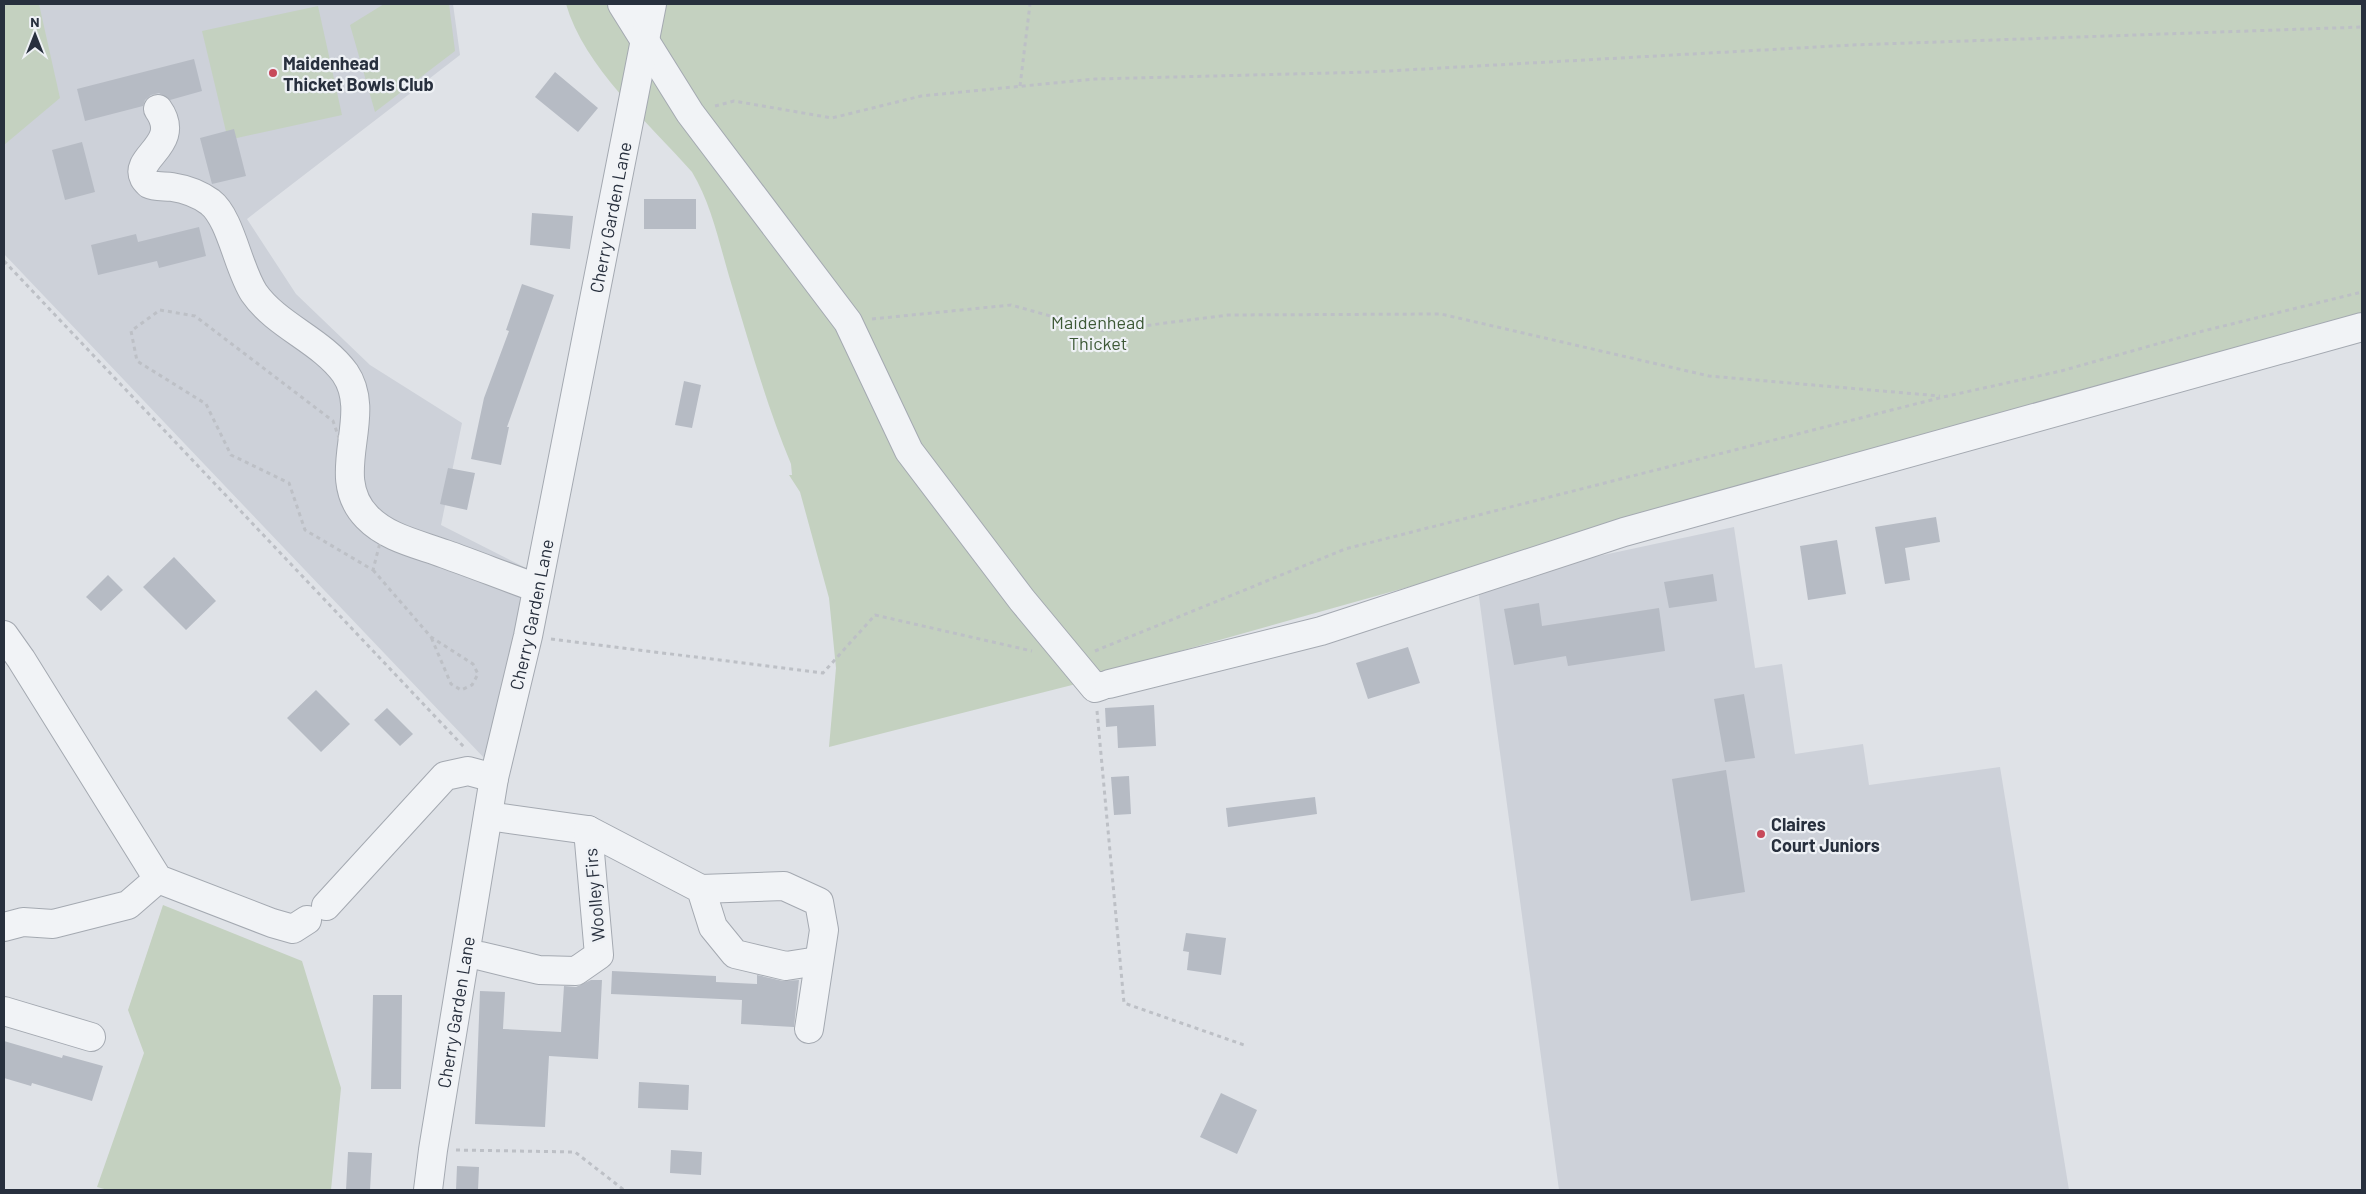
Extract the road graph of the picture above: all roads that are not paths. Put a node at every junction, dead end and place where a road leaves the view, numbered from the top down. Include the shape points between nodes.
1 (622, 4) edge
2 (652, 4) edge
3 (644, 41) junction
4 (158, 109) dead end
5 (2362, 327) edge
6 (537, 588) junction
7 (4, 634) edge
8 (494, 778) junction
9 (488, 816) junction
10 (588, 830) junction
11 (158, 880) junction
12 (701, 889) junction
13 (4, 926) edge
14 (481, 956) dead end
15 (818, 961) junction
16 (4, 1011) edge
17 (809, 1029) dead end
18 (91, 1037) dead end
19 (428, 1190) edge

1 - 3 street
2 - 3 street, Cherry Garden Lane
3 - 5 street via 690,113 848,322 909,451 1072,661 1102,686 1321,631 1624,532
3 - 6 street, Cherry Garden Lane
4 - 6 street via 164,116 164,139 143,165 143,176 150,184 197,194 212,204 222,216 246,280 256,296 332,358 345,374 355,406 349,480 359,508 383,531
6 - 8 street, Cherry Garden Lane
7 - 11 street
8 - 9 street, Cherry Garden Lane
8 - 11 street via 468,771 445,776 317,913 293,929
9 - 10 street, Woolley Firs
9 - 19 street, Cherry Garden Lane
10 - 12 street, Woolley Firs
10 - 14 street, Woolley Firs via 599,955 576,971 539,970
11 - 13 street via 128,905 53,924 23,922
12 - 15 street via 712,927 735,954 786,966
12 - 15 street, Woolley Firs via 784,886 818,902 824,930
15 - 17 street, Woolley Firs
16 - 18 street

